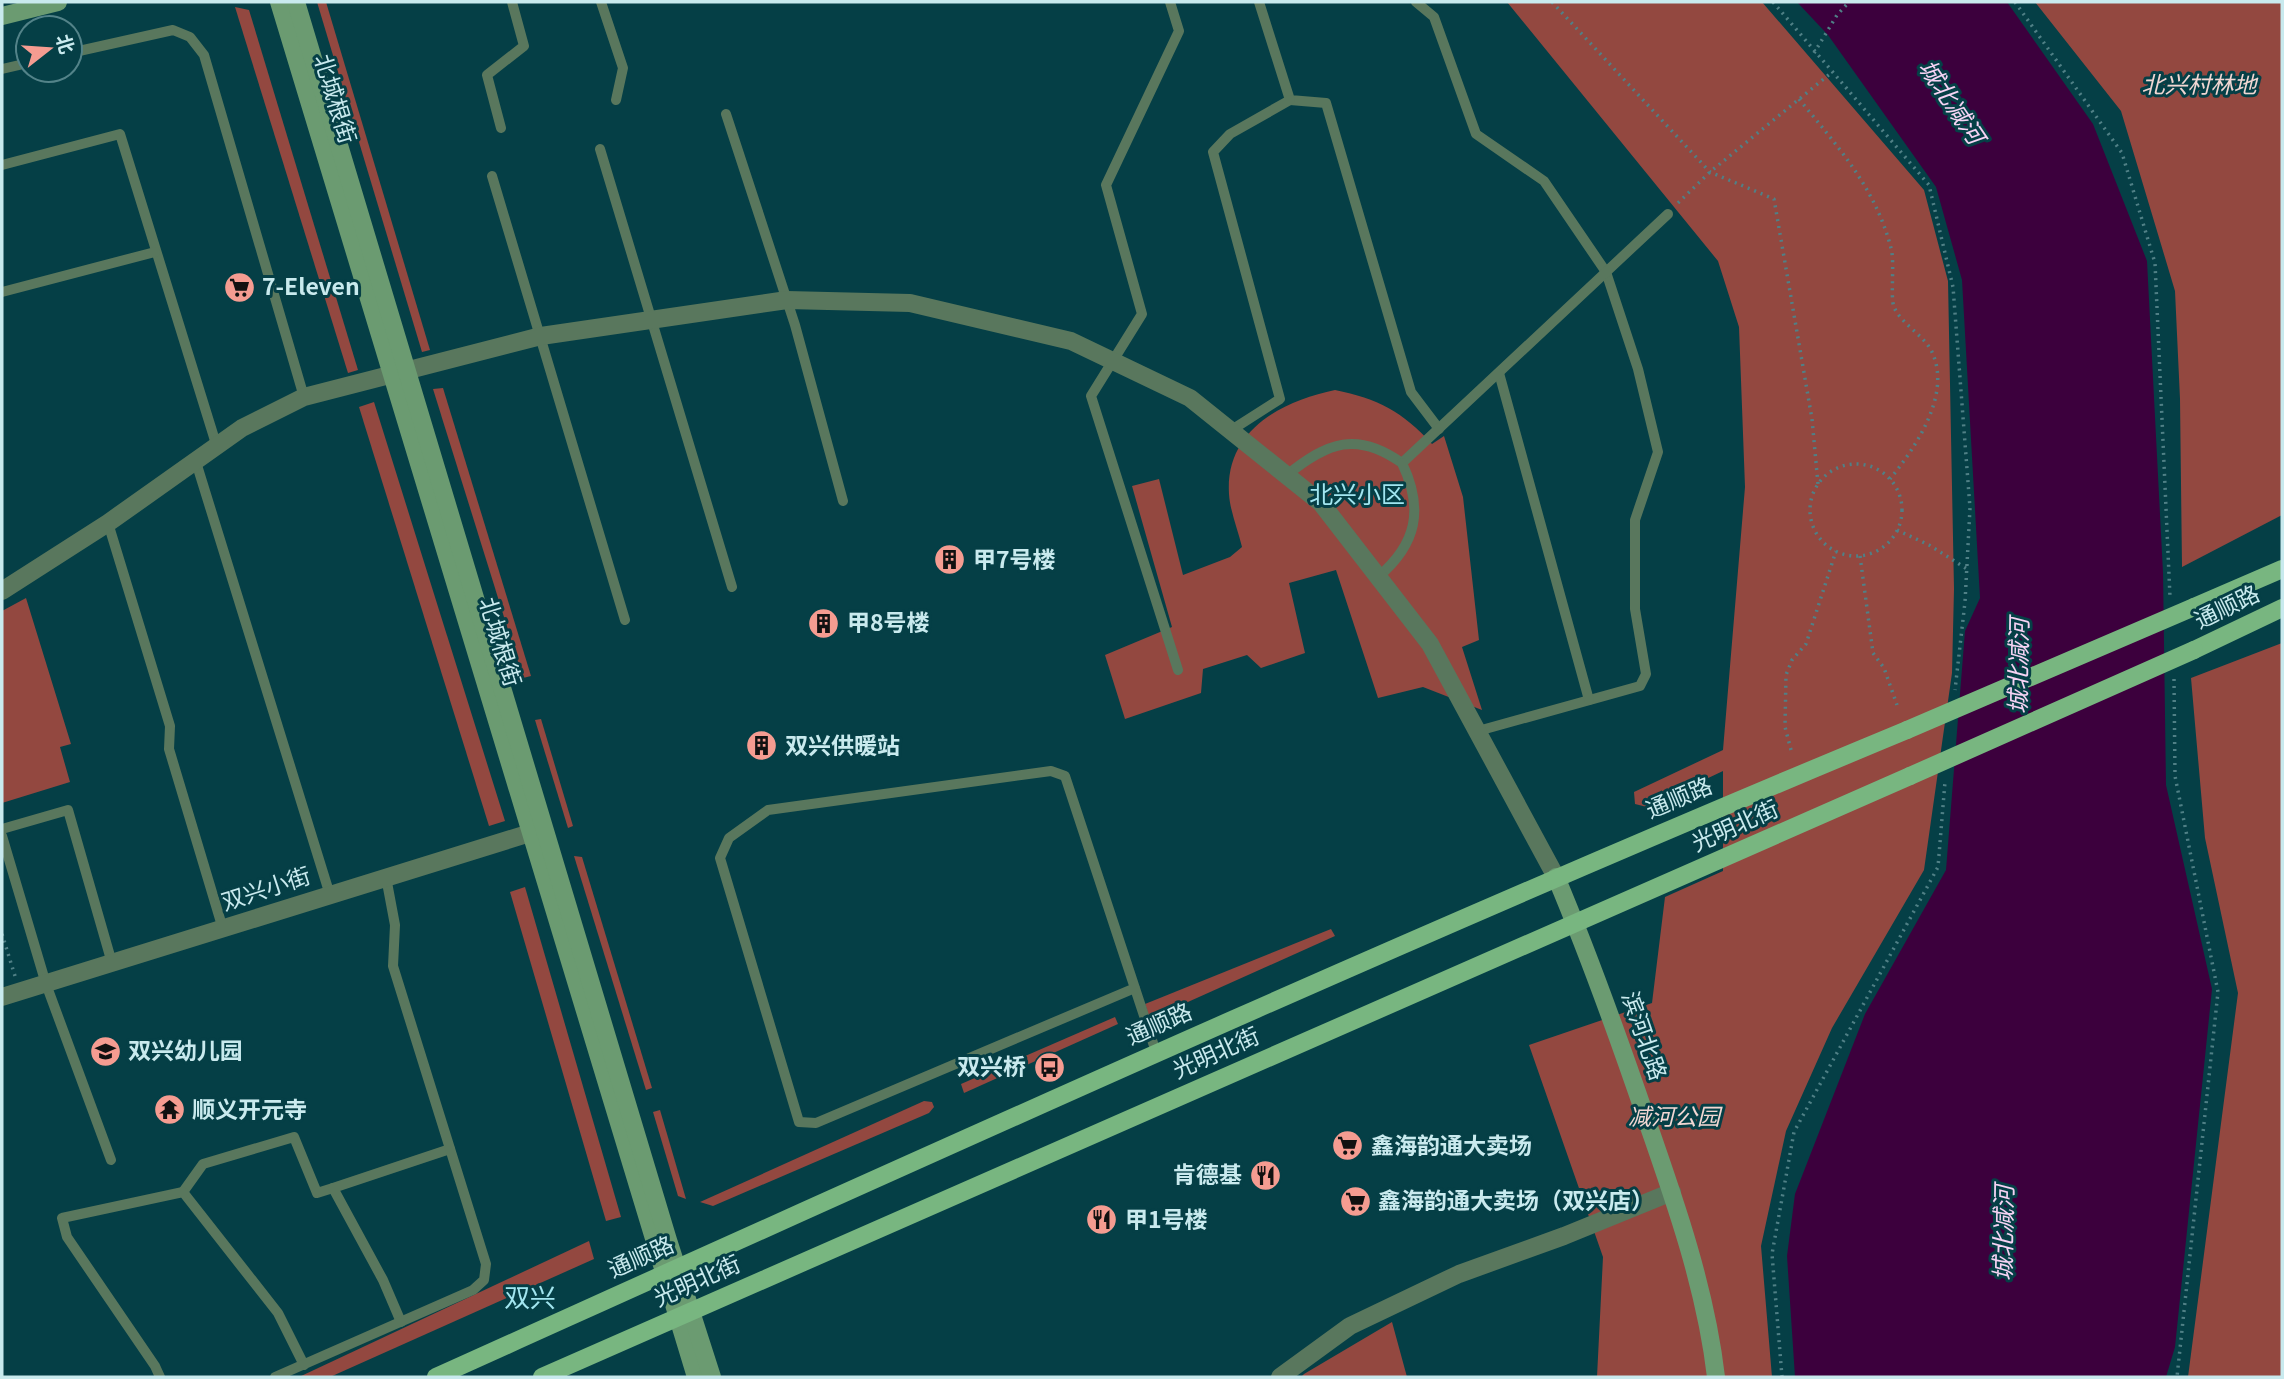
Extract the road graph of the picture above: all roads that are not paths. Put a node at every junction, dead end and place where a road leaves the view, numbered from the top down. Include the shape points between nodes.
1 (58, 2) edge
2 (279, 2) edge
3 (296, 2) edge
4 (512, 2) edge
5 (601, 2) edge
6 (1170, 2) edge
7 (1259, 2) edge
8 (1416, 2) edge
9 (2, 16) edge
10 (84, 49) edge
11 (616, 100) dead end
12 (1290, 100) junction
13 (726, 114) dead end
14 (501, 128) dead end
15 (600, 149) dead end
16 (2, 165) edge
17 (492, 176) dead end
18 (1668, 214) road end
19 (155, 252) junction
20 (1606, 272) junction
21 (2, 292) edge
22 (787, 300) junction
23 (651, 320) junction
24 (541, 336) junction
25 (1113, 361) junction
26 (400, 370) junction
27 (1499, 373) junction
28 (304, 397) junction
29 (1439, 429) junction
30 (1230, 431) junction
31 (217, 447) junction
32 (196, 462) junction
33 (1402, 463) junction
34 (1287, 475) junction
35 (843, 501) dead end
36 (108, 523) junction
37 (2282, 569) edge
38 (1378, 577) junction
39 (732, 587) dead end
40 (2, 591) edge
41 (2282, 608) edge
42 (625, 620) dead end
43 (1178, 670) dead end
44 (1589, 700) junction
45 (1478, 731) junction
46 (1910, 776) joint
47 (2, 829) edge
48 (538, 830) junction
49 (2, 836) edge
50 (386, 877) junction
51 (1556, 877) junction
52 (330, 895) junction
53 (1575, 922) junction
54 (223, 929) junction
55 (112, 963) junction
56 (46, 984) junction
57 (1135, 988) junction
58 (10, 994) edge
59 (1156, 1052) junction
60 (450, 1149) junction
61 (111, 1160) dead end
62 (333, 1188) junction
63 (183, 1192) junction
64 (1672, 1192) junction
65 (670, 1272) junction
66 (683, 1314) junction
67 (401, 1322) junction
68 (304, 1365) junction
69 (160, 1377) edge
70 (275, 1377) edge
71 (436, 1377) edge
72 (542, 1377) edge
73 (696, 1377) edge
74 (712, 1377) edge
75 (1280, 1377) edge
76 (1716, 1377) edge

1 - 9 street
2 - 26 street, 北城根街
3 - 26 street, 北城根街
4 - 14 lane via 524,46 487,75
5 - 11 lane via 623,68
6 - 25 lane via 1179,31 1106,185 1142,314
7 - 12 lane
8 - 20 lane via 1434,17 1476,134 1544,181
10 - 28 lane via 173,30 190,37 204,55
12 - 29 lane via 1326,103 1411,392
12 - 30 lane via 1230,135 1213,152 1280,399
13 - 22 lane
15 - 23 lane
16 - 19 lane via 120,134
17 - 24 lane
18 - 20 lane
19 - 21 lane
19 - 31 lane
20 - 27 lane
20 - 44 lane via 1638,369 1658,452 1635,520 1635,609 1646,674 1640,686
22 - 23 street
22 - 25 street via 910,303 1071,341
22 - 35 lane
23 - 24 street
23 - 39 lane
24 - 26 street
24 - 42 lane
25 - 30 street via 1190,398
25 - 43 lane via 1091,396
26 - 28 street
26 - 48 street, 北城根街
27 - 29 lane
27 - 44 lane
28 - 31 street via 242,428
29 - 33 lane
30 - 34 street
31 - 32 street
32 - 36 street
32 - 52 lane
33 - 34 lane via 1384,450 1352,442 1309,457
33 - 38 lane via 1414,486 1414,525 1398,558
34 - 38 street via 1321,503
36 - 40 street
36 - 54 lane via 170,726 169,749
37 - 51 main road, 通顺路, bridge
38 - 45 street via 1430,644
41 - 46 main road, 通顺路, bridge
44 - 45 lane
45 - 51 street
46 - 53 main road, 光明北街
47 - 55 lane via 68,810
48 - 50 street, 双兴小街
48 - 65 street, 北城根街
49 - 56 lane
50 - 52 street, 双兴小街
50 - 60 lane via 396,925 393,966
51 - 53 street, 滨河北路
51 - 59 main road, 通顺路
52 - 54 street, 双兴小街
53 - 64 street, 滨河北路
53 - 66 main road, 光明北街
54 - 55 street, 双兴小街
55 - 56 street, 双兴小街
56 - 58 street, 双兴小街
56 - 61 lane
57 - 57 lane via 816,1123 799,1122 720,858 729,838 768,810 1051,771 1065,776
57 - 59 lane
59 - 65 main road, 通顺路
60 - 62 lane
60 - 67 lane via 486,1264 484,1280 473,1290
62 - 63 lane via 317,1193 294,1137 203,1164
62 - 67 lane
63 - 68 lane via 278,1313
63 - 69 lane via 62,1218 67,1237
64 - 75 street via 1459,1274 1350,1326
64 - 76 street, 滨河北路 via 1712,1340
65 - 66 street, 北城根街
65 - 71 main road, 通顺路
66 - 72 main road, 光明北街
66 - 73 street
66 - 74 street
67 - 68 lane
68 - 70 lane

